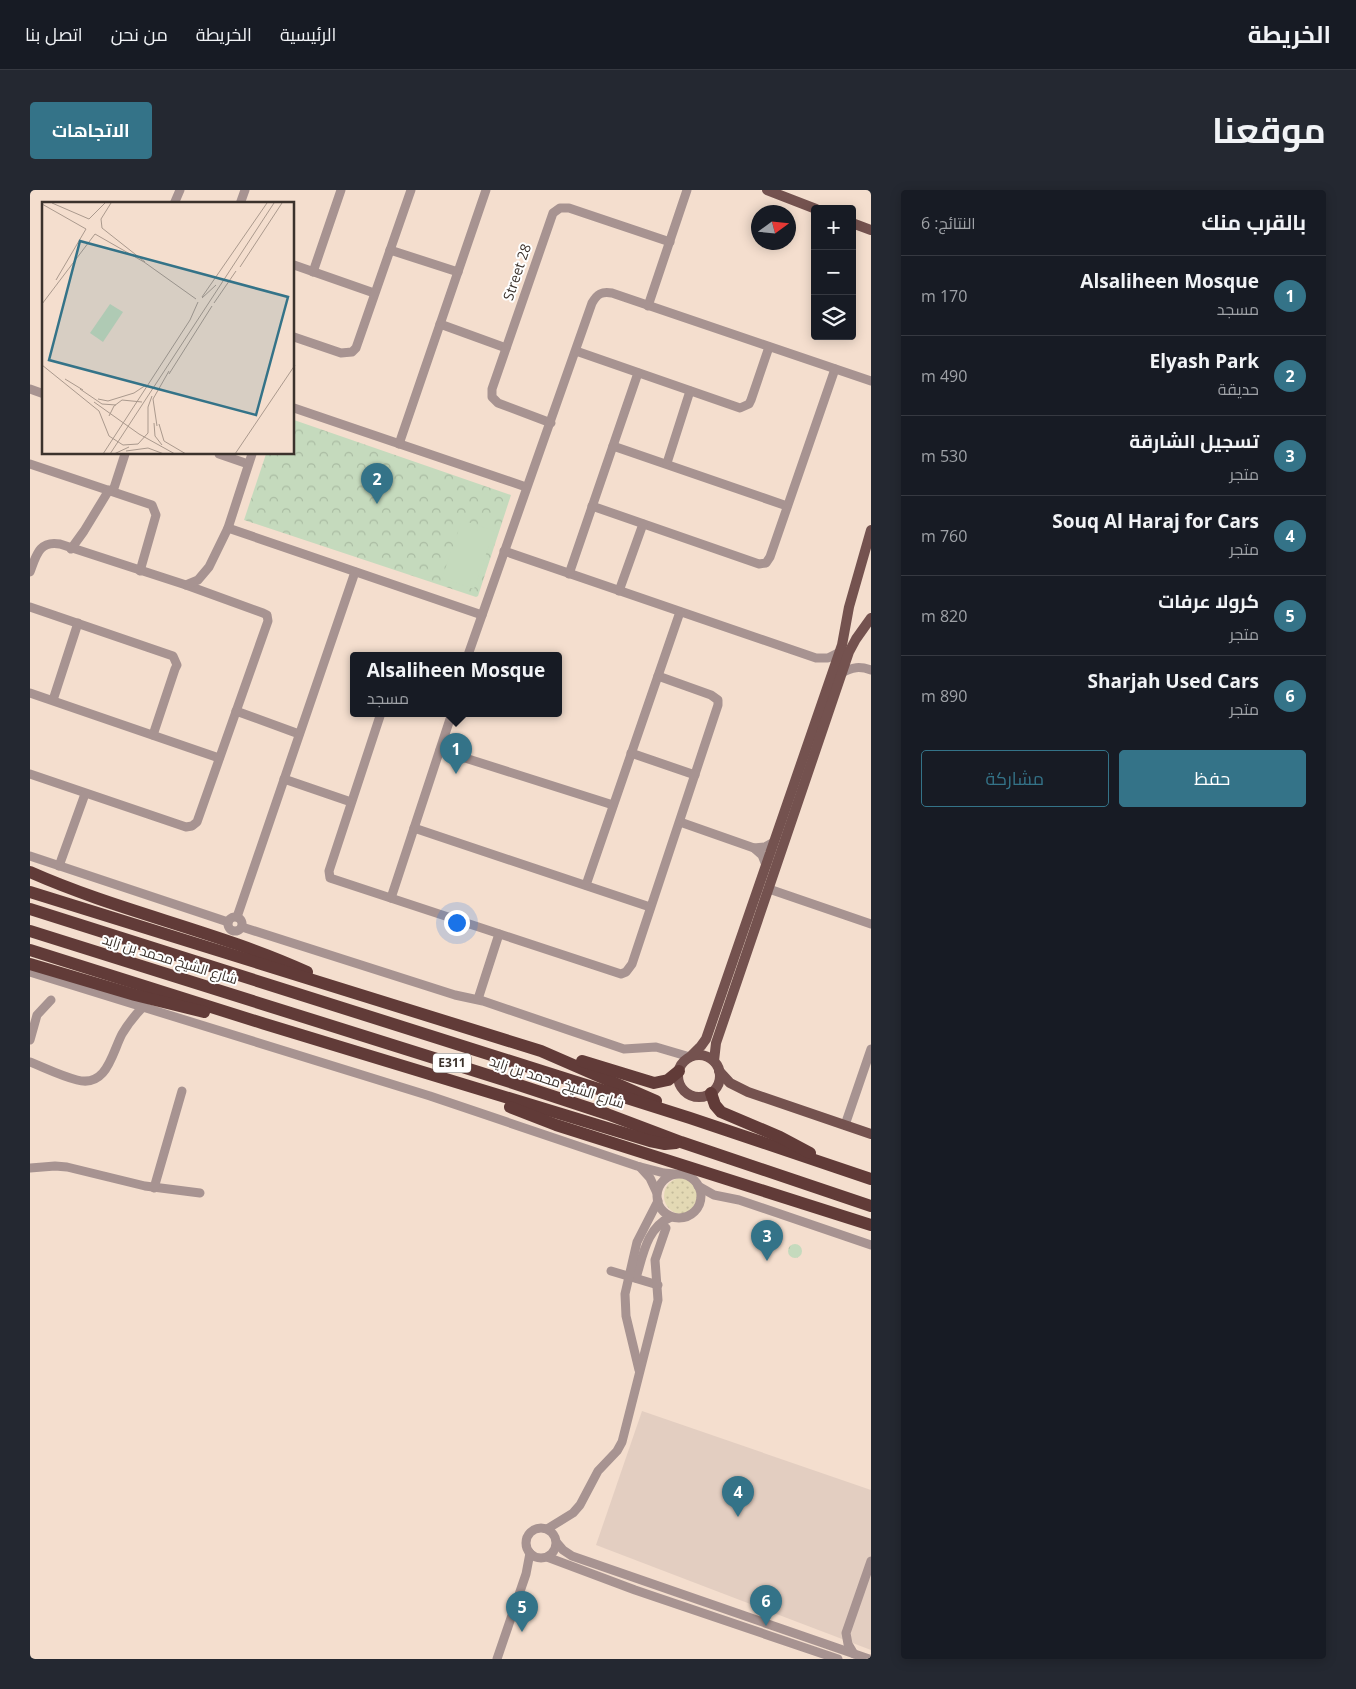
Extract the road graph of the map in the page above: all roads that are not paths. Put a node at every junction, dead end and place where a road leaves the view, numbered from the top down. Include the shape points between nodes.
1 (180, 190) edge
2 (245, 190) edge
3 (341, 190) edge
4 (411, 190) edge
5 (486, 190) edge
6 (687, 190) edge
7 (767, 190) edge
8 (175, 202) edge
9 (241, 202) edge
10 (811, 207) edge
11 (856, 224) edge
12 (871, 230) edge
13 (670, 242) junction
14 (390, 250) junction
15 (295, 265) edge
16 (313, 272) junction
17 (458, 272) junction
18 (374, 293) junction
19 (648, 306) junction
20 (440, 324) junction
21 (295, 337) edge
22 (769, 347) junction
23 (506, 348) junction
24 (576, 351) junction
25 (835, 369) junction
26 (638, 373) junction
27 (871, 381) edge
28 (30, 389) edge
29 (690, 391) junction
30 (42, 393) edge
31 (295, 408) edge
32 (550, 422) junction
33 (398, 444) junction
34 (613, 446) junction
35 (124, 455) edge
36 (222, 455) edge
37 (252, 455) edge
38 (30, 464) edge
39 (248, 464) junction
40 (667, 464) junction
41 (526, 487) junction
42 (111, 491) junction
43 (592, 506) junction
44 (787, 506) junction
45 (643, 524) junction
46 (228, 528) junction
47 (871, 530) edge
48 (71, 549) junction
49 (504, 551) junction
50 (140, 571) junction
51 (30, 572) edge
52 (355, 572) junction
53 (569, 574) junction
54 (186, 585) junction
55 (619, 591) junction
56 (30, 607) edge
57 (680, 612) junction
58 (482, 616) junction
59 (871, 618) edge
60 (78, 623) junction
61 (469, 652) edge
62 (849, 652) junction
63 (838, 653) junction
64 (816, 658) junction
65 (867, 669) edge
66 (842, 673) junction
67 (658, 676) junction
68 (830, 676) junction
69 (30, 692) edge
70 (53, 700) junction
71 (236, 711) junction
72 (380, 717) edge
73 (451, 717) edge
74 (299, 734) junction
75 (153, 735) junction
76 (440, 750) junction
77 (631, 753) junction
78 (218, 758) junction
79 (30, 774) edge
80 (696, 775) junction
81 (284, 779) junction
82 (84, 794) junction
83 (350, 802) junction
84 (613, 805) junction
85 (680, 822) junction
86 (414, 828) junction
87 (774, 842) junction
88 (754, 848) junction
89 (30, 856) edge
90 (766, 865) junction
91 (59, 866) junction
92 (30, 872) edge
93 (30, 884) edge
94 (586, 885) junction
95 (769, 889) junction
96 (30, 892) edge
97 (391, 898) junction
98 (650, 907) junction
99 (30, 909) edge
100 (86, 909) junction
101 (237, 917) junction
102 (228, 922) junction
103 (871, 924) edge
104 (242, 926) junction
105 (30, 931) edge
106 (499, 934) junction
107 (30, 950) edge
108 (737, 951) junction
109 (30, 964) edge
110 (30, 972) edge
111 (740, 974) junction
112 (334, 986) junction
113 (51, 1000) dead end
114 (478, 1000) junction
115 (143, 1007) junction
116 (265, 1024) junction
117 (30, 1040) edge
118 (871, 1049) edge
119 (541, 1051) junction
120 (669, 1051) junction
121 (691, 1057) junction
122 (714, 1061) junction
123 (30, 1062) edge
124 (679, 1070) junction
125 (719, 1071) junction
126 (470, 1087) junction
127 (182, 1091) dead end
128 (713, 1091) junction
129 (746, 1091) junction
130 (690, 1118) junction
131 (845, 1125) junction
132 (871, 1134) edge
133 (681, 1142) junction
134 (824, 1163) junction
135 (637, 1166) junction
136 (30, 1168) edge
137 (675, 1174) junction
138 (871, 1179) edge
139 (698, 1186) junction
140 (154, 1188) junction
141 (200, 1193) dead end
142 (657, 1198) junction
143 (722, 1198) junction
144 (871, 1206) edge
145 (698, 1207) junction
146 (671, 1217) junction
147 (871, 1225) edge
148 (666, 1228) dead end
149 (871, 1245) edge
150 (611, 1271) dead end
151 (632, 1277) junction
152 (658, 1285) junction
153 (640, 1373) junction
154 (547, 1529) junction
155 (557, 1543) junction
156 (530, 1553) junction
157 (547, 1558) junction
158 (871, 1561) edge
159 (846, 1633) junction
160 (828, 1645) junction
161 (854, 1654) junction
162 (497, 1659) edge
163 (838, 1659) edge
164 (869, 1659) edge

1 - 8 street
2 - 9 street
3 - 16 street
4 - 14 street
5 - 17 street
6 - 13 street
7 - 10 main road
11 - 12 main road
13 - 19 street
13 - 23 street, Street 28 via 569,208 556,210 550,217
14 - 17 street
14 - 18 street
15 - 16 street
16 - 18 street
17 - 20 street
18 - 21 street via 352,352 341,353
19 - 22 street
19 - 24 street via 612,292 600,293 592,303
20 - 23 street
20 - 33 street
22 - 25 street
22 - 29 street via 751,400 745,407 736,407
23 - 32 street, Street 28 via 492,389 494,401
24 - 26 street
24 - 32 street
25 - 27 street
25 - 44 street
26 - 29 street
26 - 34 street
28 - 30 street
29 - 40 street
31 - 33 street
32 - 41 street
33 - 41 street
34 - 40 street
34 - 43 street
35 - 42 street
36 - 39 street
37 - 39 street
38 - 42 street
39 - 46 street
40 - 44 street
41 - 49 street
42 - 48 street
42 - 50 street via 148,502 155,509 155,520
43 - 45 street
43 - 53 street
44 - 45 street via 770,557 762,564
45 - 55 street
46 - 52 street
46 - 54 street via 206,572
47 - 63 main road
48 - 50 street
48 - 51 street via 52,543 46,545 40,549
49 - 53 street
49 - 58 street
50 - 54 street
52 - 58 street
52 - 74 street
53 - 55 street
54 - 71 street via 263,613 268,618
55 - 57 street
56 - 60 street
57 - 64 street
57 - 67 street
58 - 61 street
59 - 62 main road
60 - 70 street
60 - 75 street via 173,656 176,669
62 - 65 street
62 - 66 main road
63 - 64 street via 828,658
63 - 68 main road
64 - 68 street
65 - 66 street via 854,668
66 - 95 main road
67 - 77 street
67 - 80 street via 718,700 718,709
68 - 87 main road
69 - 70 street
70 - 75 street
71 - 74 street
71 - 78 street
72 - 83 street
73 - 76 street
74 - 81 street
75 - 78 street
76 - 84 street
76 - 86 street
77 - 80 street
77 - 84 street
78 - 82 street via 197,822 192,826
79 - 82 street
80 - 85 street
81 - 83 street
81 - 101 street
82 - 91 street
83 - 97 street via 329,876
84 - 94 street
85 - 88 street
85 - 98 street
86 - 94 street
86 - 97 street
87 - 88 street
87 - 90 main road
88 - 90 street
89 - 91 street
90 - 108 main road
91 - 102 street
92 - 112 highway via 117,905 235,942
93 - 100 highway
94 - 98 street
95 - 103 street
95 - 111 main road
96 - 100 highway
97 - 106 street
98 - 106 street via 630,969 621,974
99 - 130 highway, شارع الشيخ محمد بن زايد / E311
100 - 112 highway
101 - 102 street
101 - 104 street
102 - 104 street via 228,928 233,931
104 - 114 street
105 - 133 highway, شارع الشيخ محمد بن زايد / E311 via 516,1084
106 - 114 street
107 - 116 highway
108 - 111 main road via 735,971
108 - 121 main road via 706,1039
109 - 116 highway via 135,995
110 - 115 street
111 - 122 main road via 716,1043
112 - 119 highway
113 - 117 street via 37,1015
114 - 120 street via 624,1049 656,1047
115 - 123 street via 123,1032 106,1070 96,1079 83,1082
115 - 135 street via 430,1096
116 - 126 highway
118 - 131 street
119 - 124 highway via 648,1082 661,1082
119 - 130 highway via 634,1090
120 - 121 street
120 - 124 street
121 - 122 main road via 701,1055
121 - 124 main road
122 - 125 main road
124 - 128 main road via 680,1084 688,1093 700,1097
125 - 128 main road via 718,1084
125 - 129 main road via 728,1082
126 - 133 highway via 650,1142
126 - 147 highway via 556,1125
127 - 140 street
128 - 129 main road via 728,1087
128 - 134 highway via 715,1105 721,1112 795,1144
129 - 131 main road
130 - 134 highway, شارع الشيخ محمد بن زايد / E311
131 - 132 main road
133 - 144 highway, شارع الشيخ محمد بن زايد / E311
134 - 138 highway, شارع الشيخ محمد بن زايد / E311
135 - 137 street
135 - 142 street via 650,1178
136 - 140 street via 67,1167
137 - 139 street via 688,1176
137 - 142 street via 663,1181
139 - 143 street
139 - 145 street via 701,1200
140 - 141 street
142 - 146 street via 660,1208
142 - 151 street via 634,1250
143 - 145 street
143 - 149 street via 734,1199
145 - 146 street via 687,1217
146 - 151 street via 654,1229
148 - 152 street via 655,1260
150 - 151 street
151 - 152 street
151 - 153 street via 625,1294 625,1308
152 - 153 street via 658,1300
153 - 154 street via 620,1447 598,1470 577,1510
154 - 155 street
154 - 156 street via 537,1528 529,1534 526,1544
155 - 157 street
155 - 160 street via 572,1556
156 - 157 street via 538,1558
156 - 162 street
157 - 163 street
158 - 159 street
159 - 160 street
159 - 161 street
160 - 161 street
161 - 164 street

